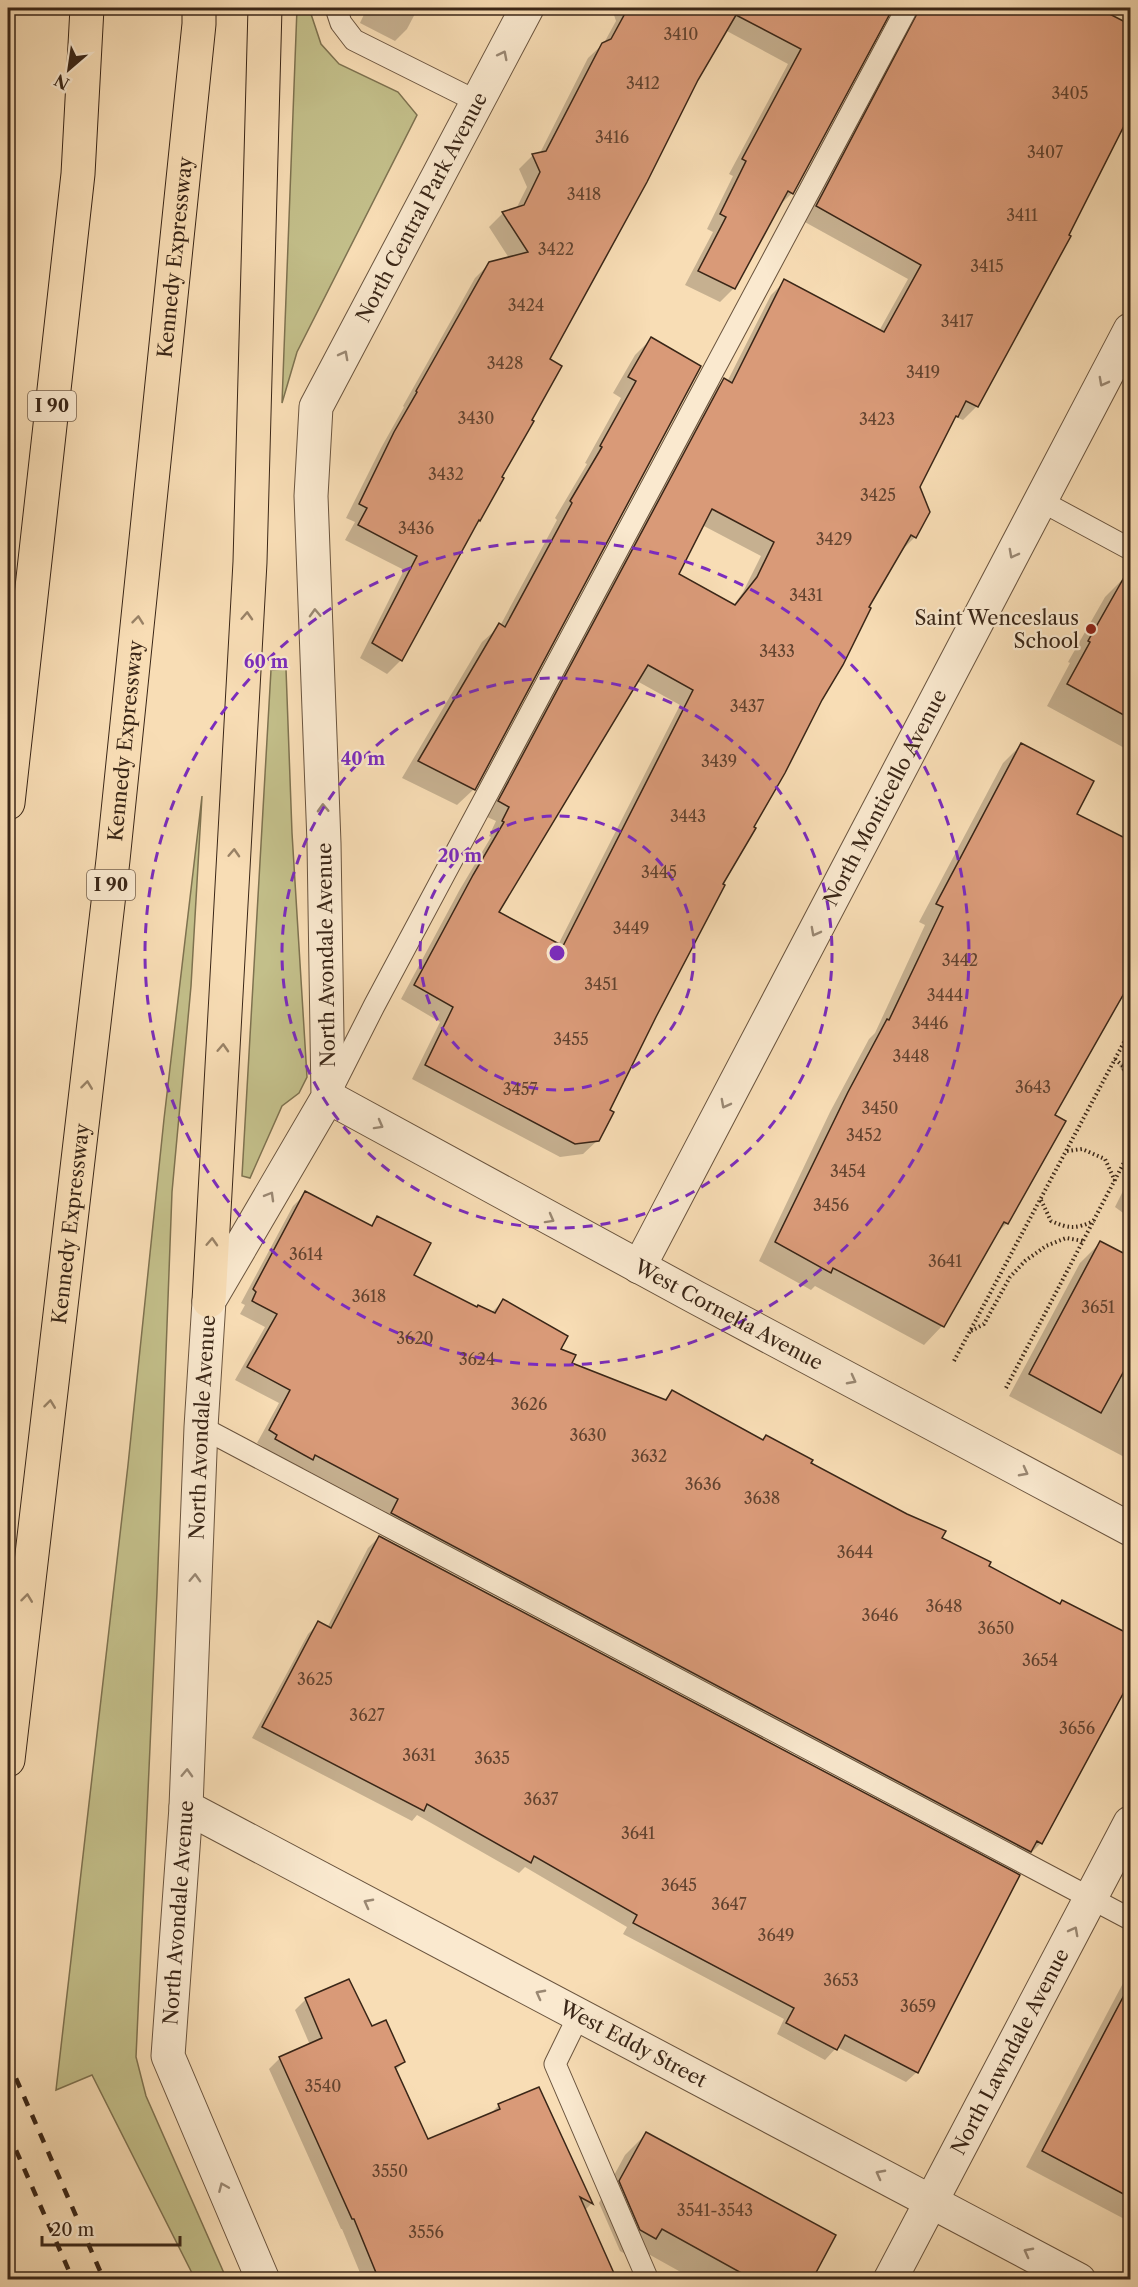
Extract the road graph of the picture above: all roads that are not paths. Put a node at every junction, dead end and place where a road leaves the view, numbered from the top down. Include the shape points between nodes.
1 (87, 8) edge
2 (199, 8) edge
3 (265, 8) edge
4 (336, 8) edge
5 (527, 8) edge
6 (907, 8) edge
7 (478, 102) junction
8 (1131, 330) edge
9 (316, 407) joint
10 (1041, 501) junction
11 (1131, 549) edge
12 (8, 803) edge
13 (328, 1097) junction
14 (639, 1267) junction
15 (209, 1301) junction
16 (201, 1427) junction
17 (1131, 1528) edge
18 (8, 1760) edge
19 (186, 1807) junction
20 (1131, 1823) edge
21 (1091, 1899) junction
22 (1131, 1919) edge
23 (579, 2015) junction
24 (931, 2201) junction
25 (263, 2280) edge
26 (648, 2280) edge
27 (890, 2280) edge
28 (1079, 2280) edge

1 - 12 highway, I 90 via 78,174
18 -> 2 highway, Kennedy Expressway / I 90 via 113,860
15 -> 3 highway via 250,562
4 - 7 lane via 354,40
7 -> 5 street, North Central Park Avenue
6 - 13 lane
9 -> 7 street, North Central Park Avenue
8 -> 10 street, North Monticello Avenue
13 -> 9 street, North Avondale Avenue via 324,843 311,496
10 - 11 lane
10 -> 14 street, North Monticello Avenue
13 -> 14 street, West Cornelia Avenue
15 -> 13 street, North Avondale Avenue
14 -> 17 street, West Cornelia Avenue
15 - 16 street, North Avondale Avenue
19 -> 16 street, North Avondale Avenue
16 - 21 lane
23 -> 19 street, West Eddy Street
25 -> 19 street, North Avondale Avenue via 168,2056
20 - 21 street, North Lawndale Avenue
21 - 22 lane
24 -> 21 street, North Lawndale Avenue
24 -> 23 street, West Eddy Street
23 - 26 lane via 555,2064
24 - 27 street, North Lawndale Avenue
28 -> 24 street, West Eddy Street

